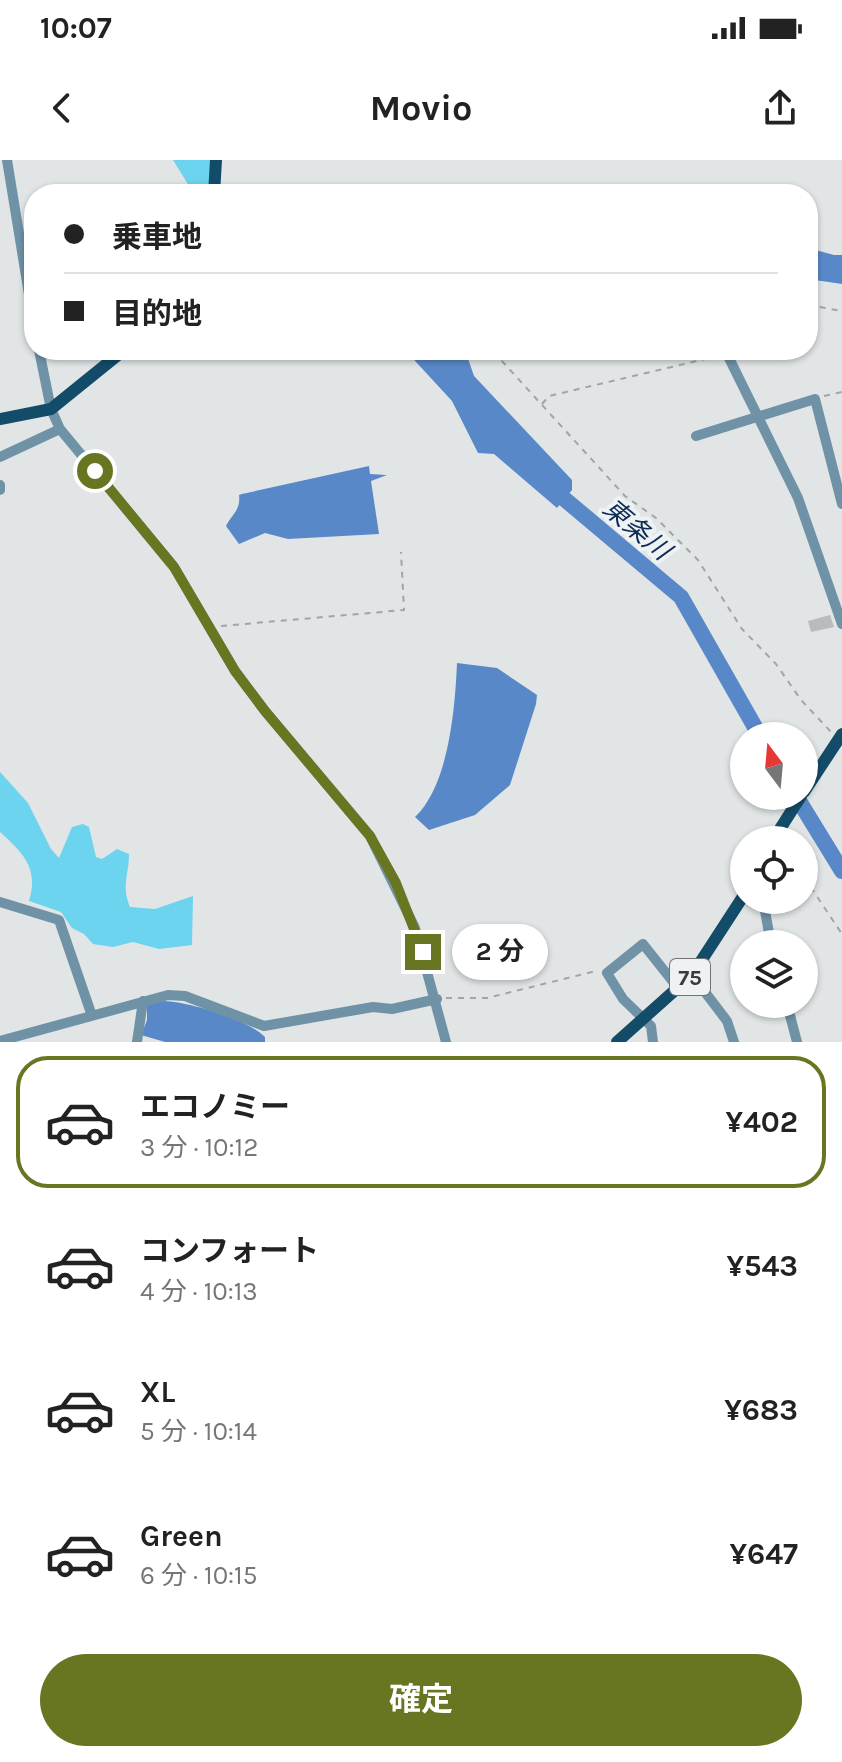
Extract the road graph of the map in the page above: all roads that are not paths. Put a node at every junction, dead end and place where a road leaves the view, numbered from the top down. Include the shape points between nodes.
1 (7, 160) edge
2 (216, 160) edge
3 (215, 184) edge
4 (24, 264) edge
5 (41, 360) edge
6 (112, 360) edge
7 (730, 360) edge
8 (51, 409) junction
9 (758, 416) junction
10 (0, 419) edge
11 (60, 429) junction
12 (696, 436) dead end
13 (0, 457) edge
14 (842, 504) edge
15 (842, 624) edge
16 (840, 737) edge
17 (818, 771) edge
18 (0, 902) edge
19 (732, 914) edge
20 (692, 975) junction
21 (678, 988) junction
22 (437, 999) junction
23 (143, 1001) junction
24 (91, 1013) junction
25 (791, 1018) edge
26 (644, 1019) junction
27 (0, 1041) edge
28 (137, 1042) edge
29 (446, 1042) edge
30 (617, 1042) edge
31 (653, 1042) edge
32 (734, 1042) edge
33 (797, 1042) edge

1 - 4 street
2 - 3 main road
5 - 8 street
6 - 8 main road
7 - 9 street
8 - 10 main road
8 - 11 street
9 - 12 street
9 - 14 street via 815,399
9 - 15 street via 798,498
11 - 13 street
11 - 22 street via 174,567 265,711 370,836 415,928
16 - 17 main road
18 - 24 street via 59,920
19 - 20 main road, 75
20 - 21 main road, 75
20 - 32 street via 727,1021
21 - 26 main road, 75
21 - 26 street via 643,944 607,973
22 - 23 street via 264,1026 185,996
22 - 29 street
23 - 24 street
23 - 28 street
24 - 27 street
25 - 33 street
26 - 30 main road, 75
26 - 31 street

